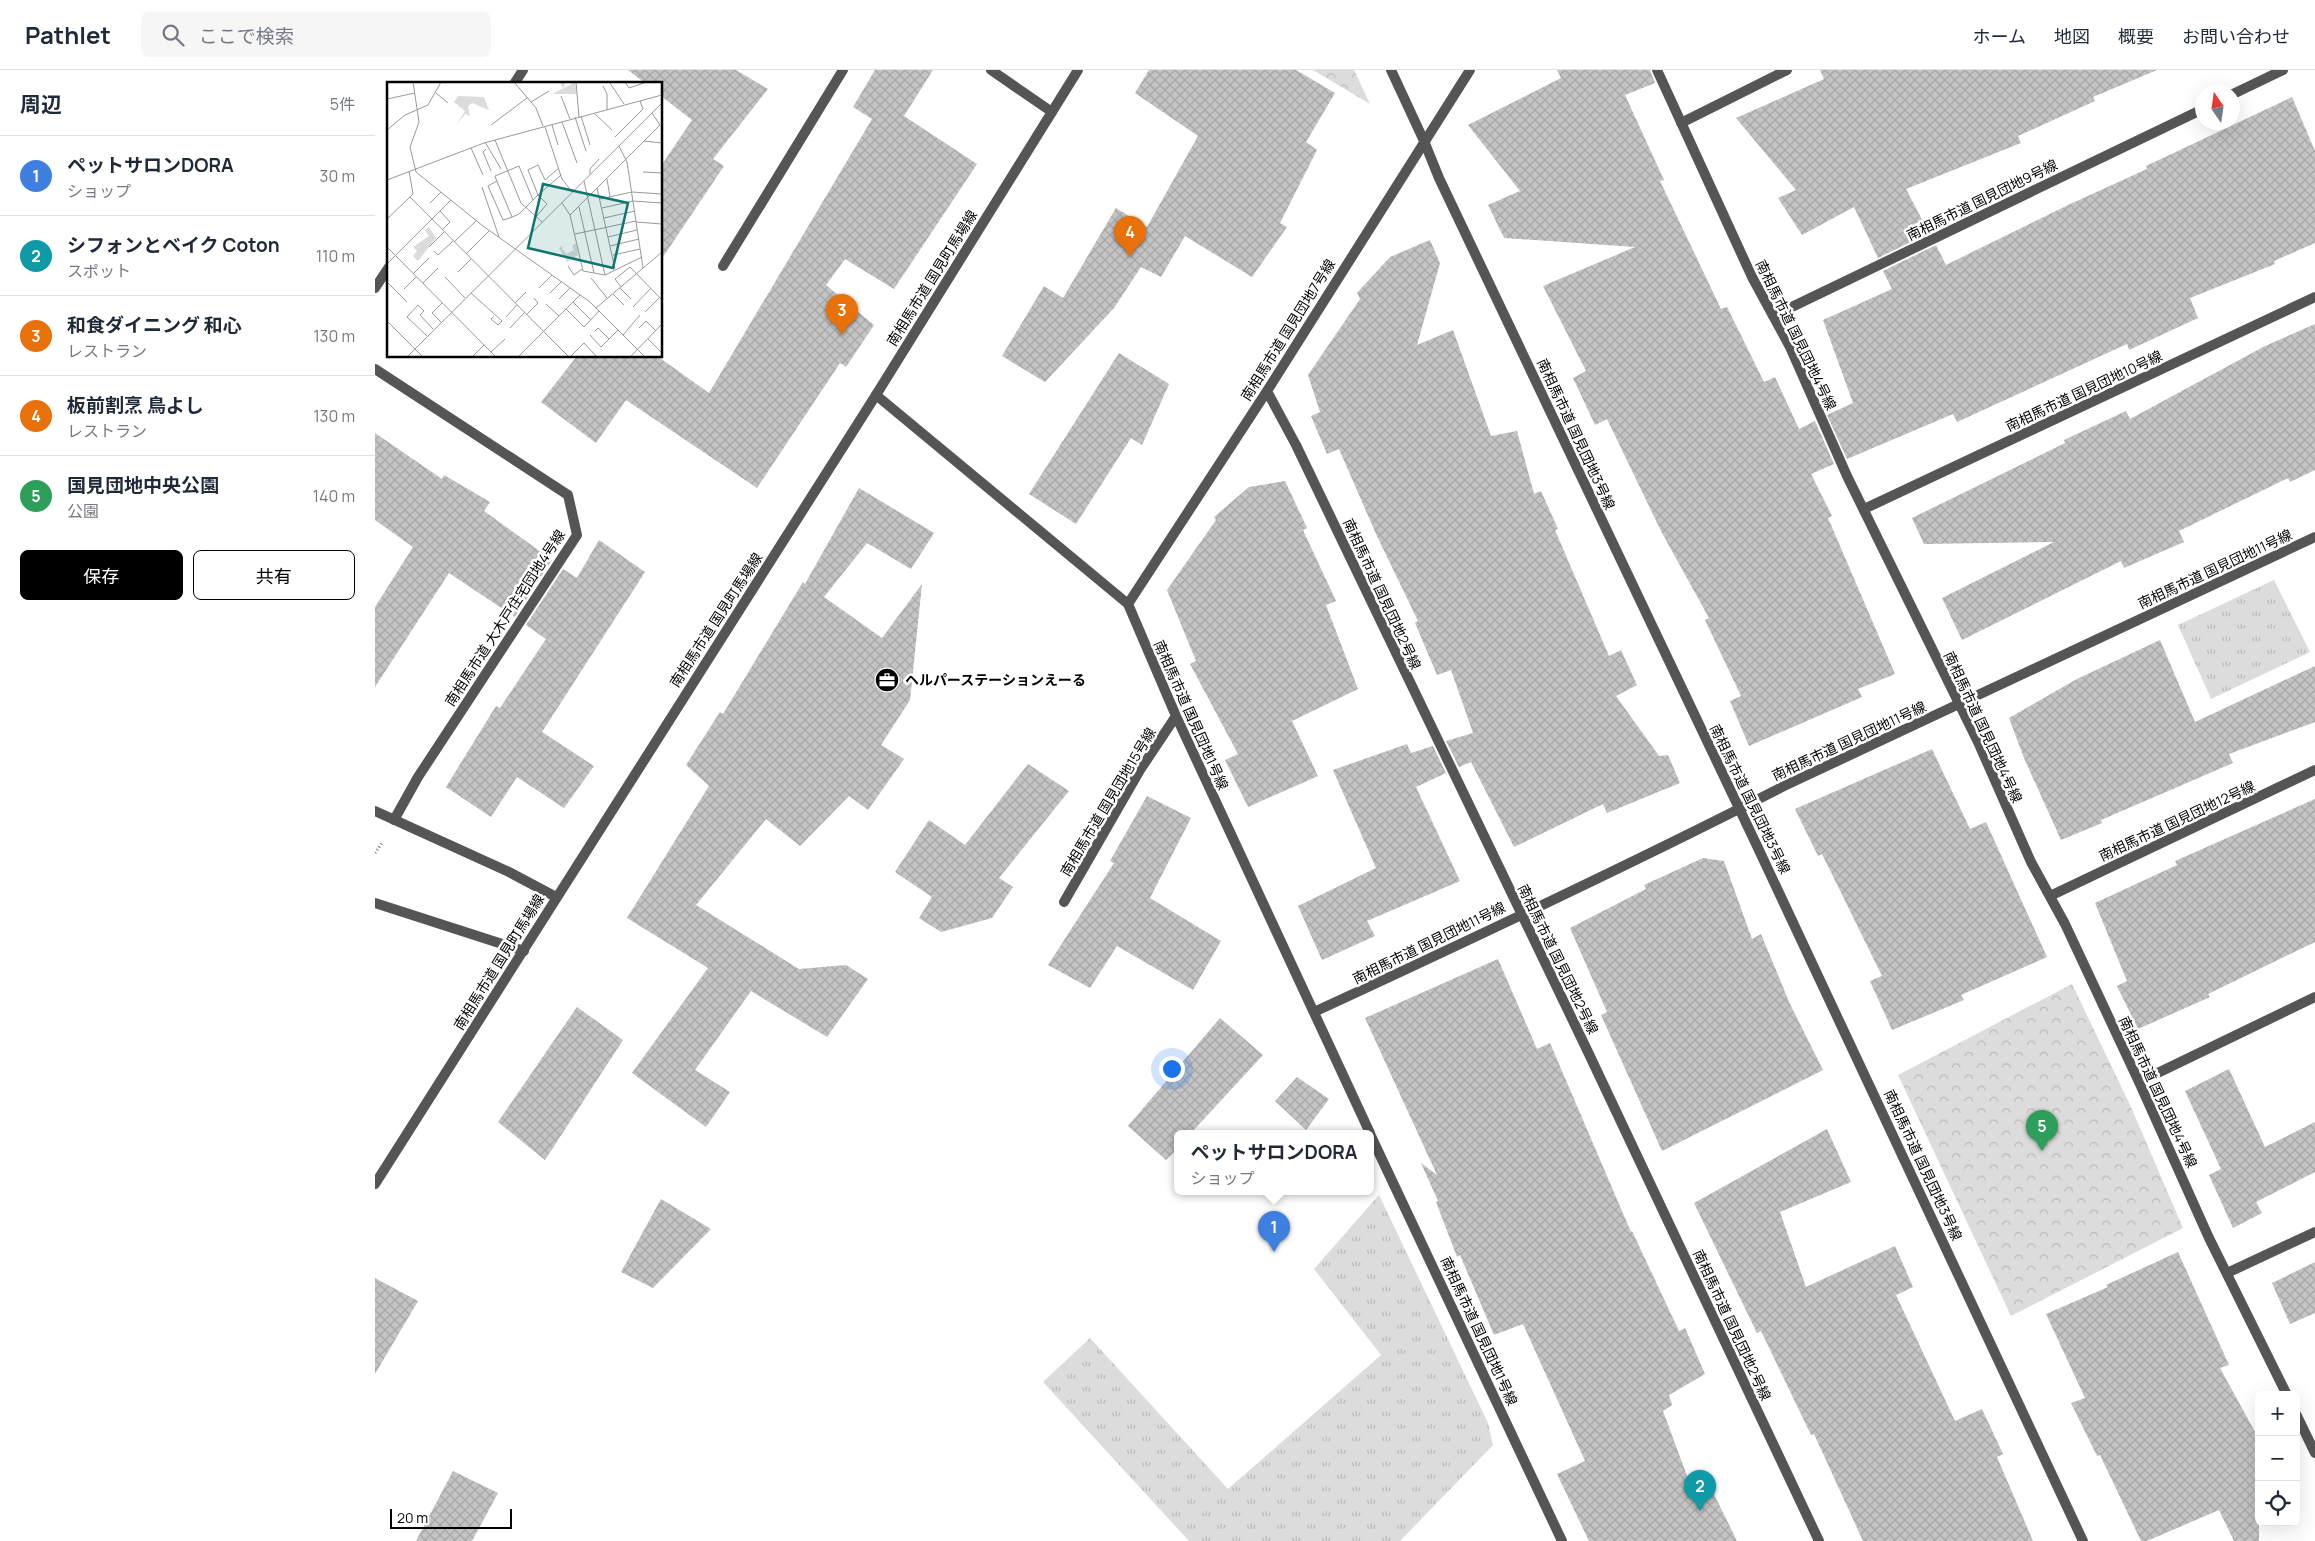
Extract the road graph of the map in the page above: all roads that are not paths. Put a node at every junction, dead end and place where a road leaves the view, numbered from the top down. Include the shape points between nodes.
1 (523, 70) edge
2 (843, 70) edge
3 (991, 70) edge
4 (1078, 70) edge
5 (1391, 70) edge
6 (1469, 70) edge
7 (1657, 70) edge
8 (1787, 70) edge
9 (2283, 70) edge
10 (515, 82) edge
11 (2240, 91) edge
12 (1052, 112) junction
13 (2195, 113) edge
14 (1681, 123) junction
15 (1424, 141) junction
16 (723, 266) dead end
17 (387, 270) edge
18 (375, 288) edge
19 (2315, 298) edge
20 (1773, 316) junction
21 (375, 369) edge
22 (1267, 391) junction
23 (877, 395) junction
24 (1864, 509) junction
25 (2315, 537) edge
26 (1128, 604) junction
27 (1959, 705) junction
28 (1176, 716) junction
29 (2315, 770) edge
30 (1740, 810) junction
31 (375, 811) edge
32 (394, 820) junction
33 (2050, 896) junction
34 (556, 897) junction
35 (1064, 902) dead end
36 (375, 903) edge
37 (1521, 914) junction
38 (524, 951) junction
39 (2315, 997) edge
40 (1314, 1012) junction
41 (2139, 1082) junction
42 (1368, 1130) edge
43 (1374, 1142) edge
44 (375, 1184) edge
45 (2315, 1232) edge
46 (2227, 1273) junction
47 (2285, 1391) edge
48 (2300, 1422) edge
49 (2315, 1453) edge
50 (1562, 1541) edge
51 (1819, 1541) edge
52 (2083, 1541) edge

1 - 10 street
2 - 16 street
3 - 12 street
4 - 12 street, 南相馬市道 国見町馬場線
5 - 15 street, 南相馬市道 国見団地3号線
6 - 15 street, 南相馬市道 国見団地7号線
7 - 14 street, 南相馬市道 国見団地4号線
8 - 14 street
9 - 11 street
12 - 23 street, 南相馬市道 国見町馬場線
13 - 20 street, 南相馬市道 国見団地9号線
14 - 20 street, 南相馬市道 国見団地4号線
15 - 22 street, 南相馬市道 国見団地7号線
15 - 30 street, 南相馬市道 国見団地3号線
17 - 18 street
19 - 24 street, 南相馬市道 国見団地10号線
20 - 24 street, 南相馬市道 国見団地4号線
21 - 32 street, 南相馬市道 大木戸住宅団地4号線 via 569,495 577,535 418,777
22 - 26 street, 南相馬市道 国見団地7号線
22 - 37 street, 南相馬市道 国見団地2号線
23 - 26 street, 南相馬市道 国見団地1号線
23 - 34 street, 南相馬市道 国見町馬場線
24 - 27 street, 南相馬市道 国見団地4号線
25 - 27 street, 南相馬市道 国見団地11号線
26 - 28 street, 南相馬市道 国見団地1号線
27 - 30 street, 南相馬市道 国見団地11号線 via 1784,786
27 - 33 street, 南相馬市道 国見団地4号線 via 2031,862
28 - 35 street, 南相馬市道 国見団地15号線 via 1140,770
28 - 40 street, 南相馬市道 国見団地1号線
29 - 33 street, 南相馬市道 国見団地12号線
30 - 37 street, 南相馬市道 国見団地11号線
30 - 52 street, 南相馬市道 国見団地3号線
31 - 32 street
32 - 34 street
33 - 41 street, 南相馬市道 国見団地4号線
34 - 38 street, 南相馬市道 国見町馬場線
36 - 38 street
37 - 40 street, 南相馬市道 国見団地11号線
37 - 51 street, 南相馬市道 国見団地2号線
38 - 44 street, 南相馬市道 国見町馬場線
39 - 41 street
40 - 42 street, 南相馬市道 国見団地1号線
41 - 46 street, 南相馬市道 国見団地4号線
43 - 50 street, 南相馬市道 国見団地1号線
45 - 46 street
46 - 47 street, 南相馬市道 国見団地4号線
48 - 49 street

